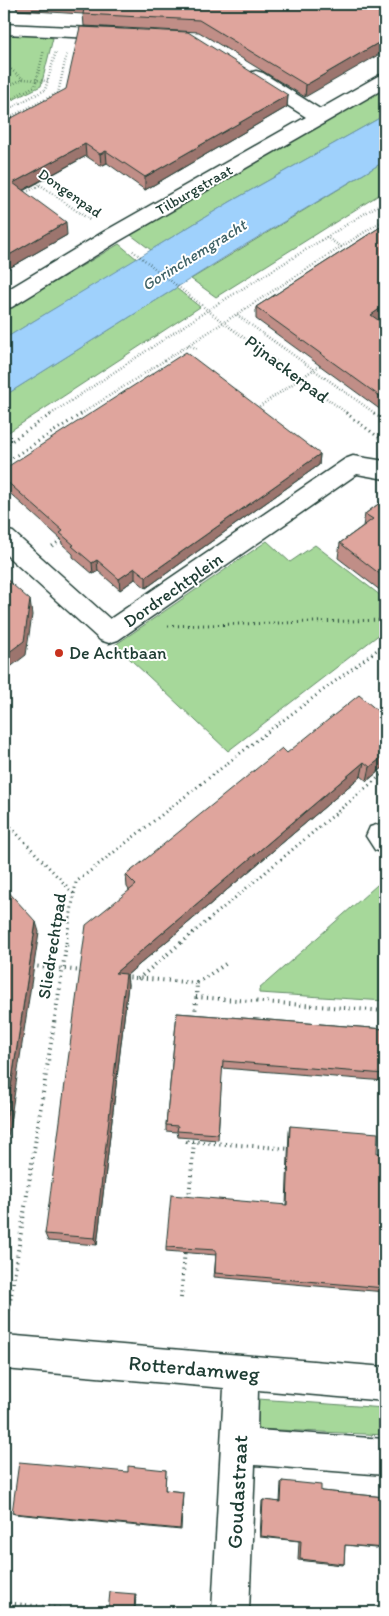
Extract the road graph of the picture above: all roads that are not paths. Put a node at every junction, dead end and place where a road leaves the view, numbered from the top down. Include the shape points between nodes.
1 (4, 29) edge
2 (136, 35) edge
3 (238, 66) edge
4 (385, 80) edge
5 (320, 118) junction
6 (4, 302) edge
7 (385, 470) edge
8 (4, 539) edge
9 (5, 1337) edge
10 (242, 1372) junction
11 (385, 1384) edge
12 (239, 1446) junction
13 (385, 1456) edge
14 (230, 1612) edge

1 - 2 street
3 - 5 street
4 - 5 street, Tilburgstraat
5 - 6 street, Tilburgstraat via 118,240
7 - 8 street, Dordrechtplein via 352,465 109,633
9 - 10 street, Rotterdamweg
10 - 11 street, Rotterdamweg
10 - 12 street, Goudastraat
12 - 13 street
12 - 14 street, Goudastraat

